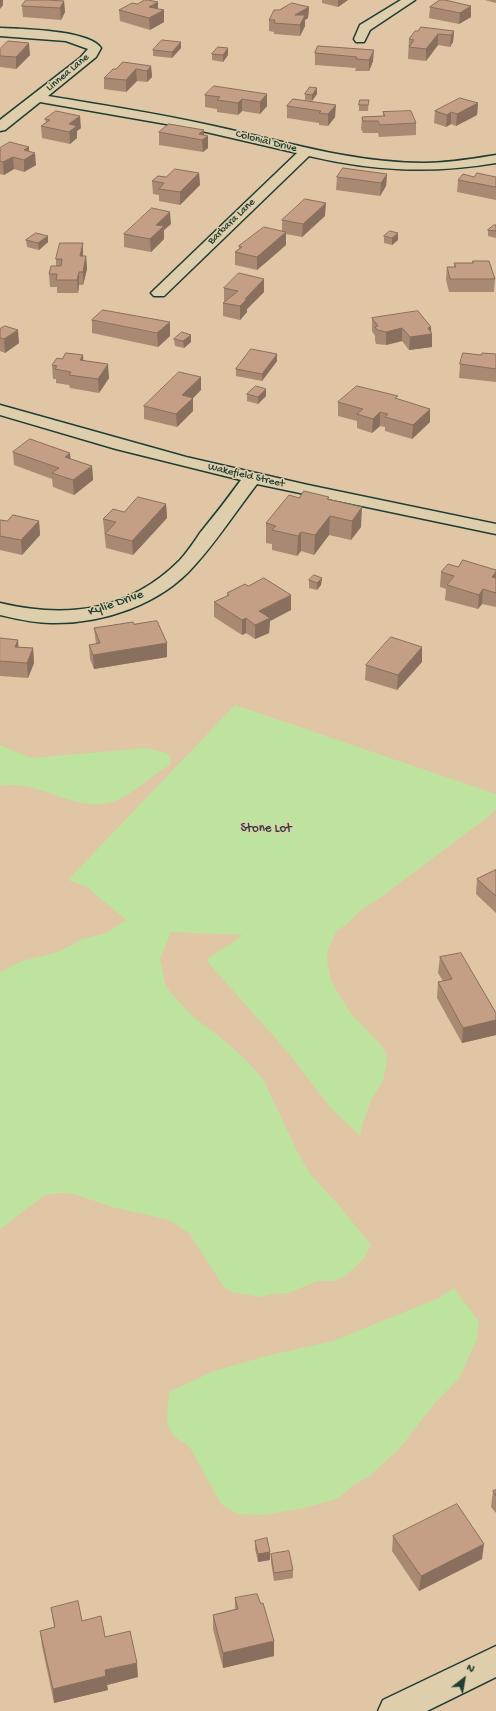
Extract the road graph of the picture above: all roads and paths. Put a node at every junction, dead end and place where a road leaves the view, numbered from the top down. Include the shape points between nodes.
1 (409, 0) edge
2 (0, 32) edge
3 (360, 39) dead end
4 (38, 98) junction
5 (0, 127) edge
6 (306, 152) junction
7 (496, 159) edge
8 (159, 293) dead end
9 (0, 410) edge
10 (252, 477) junction
11 (496, 529) edge
12 (0, 609) edge
13 (496, 1661) edge
14 (394, 1711) edge

1 - 3 street via 366,26
2 - 4 street, Linnea Lane via 68,38 86,42 95,48 92,54
4 - 5 street, Linnea Lane
4 - 6 street, Colonial Drive via 178,122
6 - 7 street, Colonial Drive via 358,162 404,166 451,166
6 - 8 street, Barbara Lane
9 - 10 street, Wakefield Street via 112,443
10 - 11 street, Wakefield Street
10 - 12 street, Kylie Drive via 187,563 174,576 152,591 119,606 71,618 32,617
13 - 14 street

